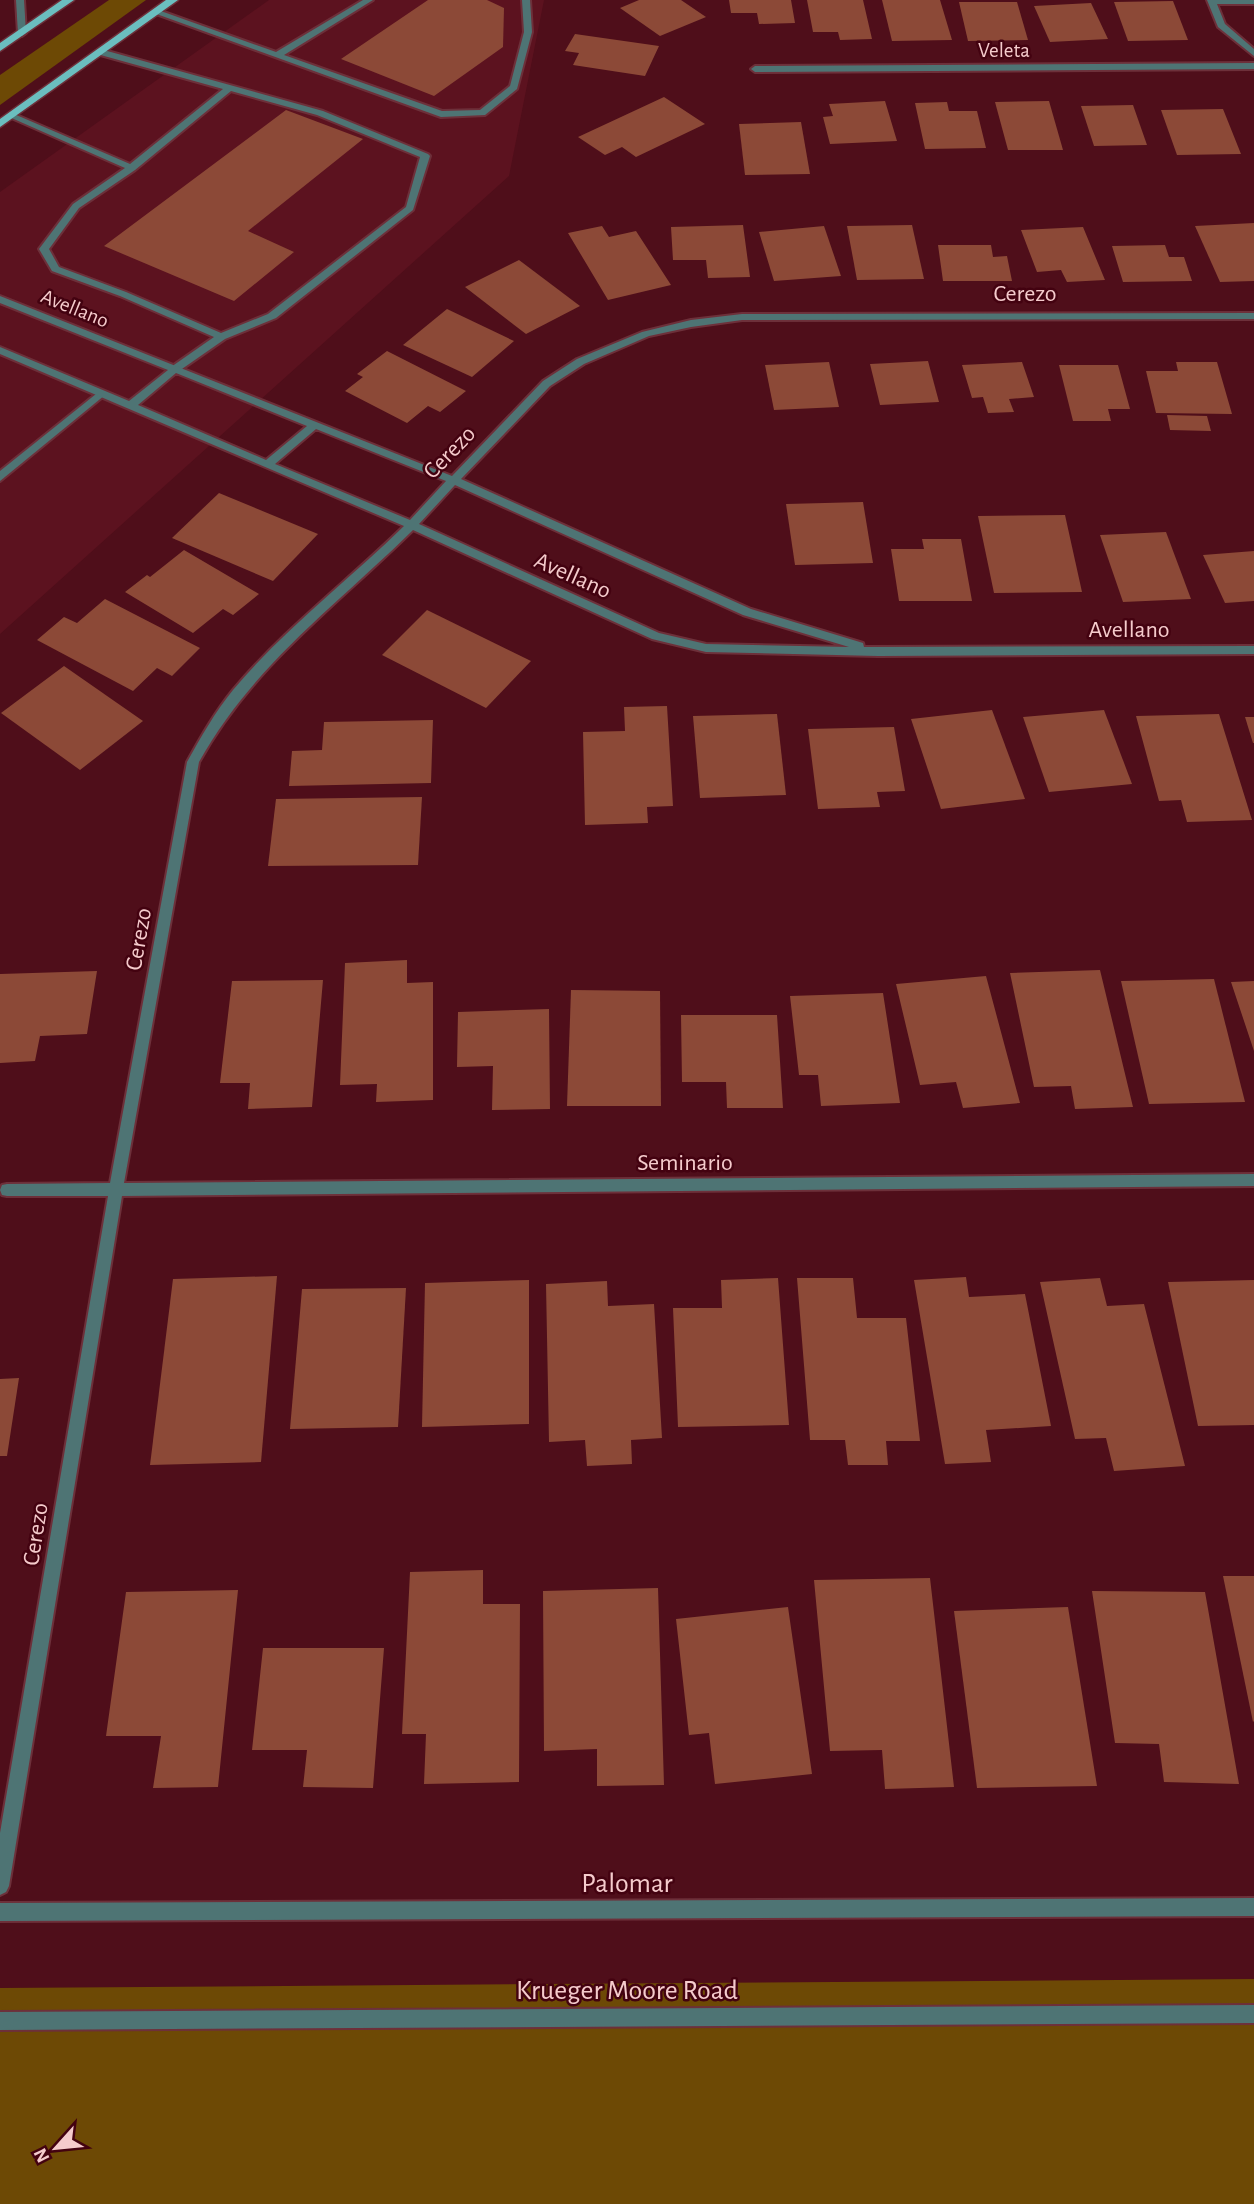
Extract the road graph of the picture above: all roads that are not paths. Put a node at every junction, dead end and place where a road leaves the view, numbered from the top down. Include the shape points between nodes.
1 (20, 0) edge
2 (69, 0) edge
3 (173, 0) edge
4 (369, 0) edge
5 (526, 0) edge
6 (1211, 1) edge
7 (1254, 1) edge
8 (155, 12) junction
9 (22, 33) junction
10 (0, 48) edge
11 (100, 52) junction
12 (1254, 53) edge
13 (279, 54) junction
14 (1254, 66) edge
15 (755, 69) dead end
16 (229, 88) junction
17 (11, 116) junction
18 (0, 124) edge
19 (132, 168) junction
20 (0, 299) edge
21 (1254, 316) edge
22 (222, 337) junction
23 (0, 350) edge
24 (175, 369) junction
25 (101, 393) junction
26 (130, 406) junction
27 (314, 425) junction
28 (267, 465) junction
29 (0, 477) edge
30 (453, 480) junction
31 (412, 525) junction
32 (1254, 650) edge
33 (877, 652) junction
34 (1254, 1180) edge
35 (116, 1189) junction
36 (7, 1190) dead end
37 (0, 1886) edge
38 (1254, 1907) edge
39 (0, 1912) edge
40 (1254, 2014) edge
41 (0, 2021) edge

1 - 9 street
2 - 9 main road
3 - 8 main road
4 - 13 street
5 - 13 street via 528,32 514,88 482,113 441,114
6 - 7 street
6 - 12 street via 1221,25
8 - 11 main road
8 - 13 street
9 - 10 main road
11 - 16 street
11 - 17 main road
14 - 15 street, Veleta
16 - 19 street
16 - 22 street via 320,113 425,156 410,208 272,316
17 - 18 main road
17 - 19 street
19 - 22 street via 76,206 44,249 55,269
20 - 24 street, Avellano
21 - 30 street, Cerezo via 742,317 685,323 624,340 555,377
22 - 24 street
23 - 25 street, Avellano
24 - 26 street
24 - 27 street, Avellano
25 - 26 street, Avellano
25 - 29 street
26 - 28 street, Avellano
27 - 28 street
27 - 30 street, Avellano
28 - 31 street, Avellano
30 - 31 street, Cerezo
30 - 33 street, Avellano via 747,612
31 - 33 street, Avellano via 656,636 706,648
31 - 35 street, Cerezo via 258,670 225,706 192,762
32 - 33 street, Avellano
34 - 35 street, Seminario
35 - 36 street
35 - 37 street, Cerezo
38 - 39 street, Palomar
40 - 41 street, Krueger Moore Road

